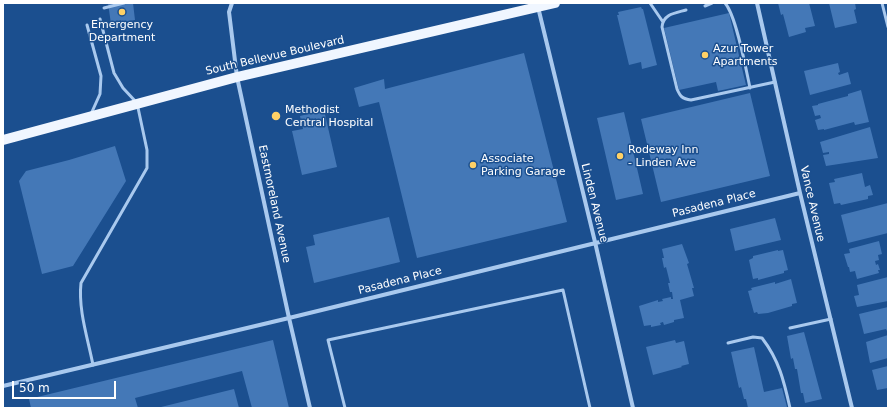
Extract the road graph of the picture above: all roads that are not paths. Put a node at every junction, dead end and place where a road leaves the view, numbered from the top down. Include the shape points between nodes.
1 (124, 3) edge
2 (232, 3) edge
3 (555, 3) edge
4 (650, 3) edge
5 (712, 3) edge
6 (725, 3) edge
7 (757, 3) edge
8 (882, 3) edge
9 (537, 5) edge
10 (705, 6) dead end
11 (104, 8) dead end
12 (686, 10) dead end
13 (100, 19) dead end
14 (663, 22) junction
15 (87, 25) dead end
16 (888, 28) edge
17 (237, 77) junction
18 (775, 82) junction
19 (750, 88) junction
20 (137, 103) junction
21 (90, 116) junction
22 (3, 140) edge
23 (800, 192) junction
24 (595, 242) junction
25 (289, 318) junction
26 (831, 319) junction
27 (790, 328) dead end
28 (728, 343) dead end
29 (93, 365) junction
30 (3, 386) edge
31 (310, 408) edge
32 (344, 408) edge
33 (590, 408) edge
34 (633, 408) edge
35 (790, 408) edge
36 (852, 408) edge

1 - 11 lane
2 - 17 street, Eastmoreland Avenue via 229,12
3 - 9 main road, South Bellevue Boulevard
4 - 14 lane
5 - 10 lane
6 - 19 lane via 734,20
7 - 18 street, Vance Avenue
8 - 16 lane
9 - 17 main road, South Bellevue Boulevard
9 - 24 street, Linden Avenue
12 - 14 lane via 671,14
13 - 20 lane via 114,73
14 - 19 lane via 680,96 691,100
15 - 21 lane via 101,76 100,94
17 - 20 main road, South Bellevue Boulevard
17 - 25 street, Eastmoreland Avenue
18 - 19 lane
18 - 23 street, Vance Avenue
20 - 21 main road, South Bellevue Boulevard
20 - 29 lane via 147,150 147,168 81,283 82,312
21 - 22 main road, South Bellevue Boulevard
23 - 24 street, Pasadena Place
23 - 26 street, Vance Avenue
24 - 25 street, Pasadena Place
24 - 34 street, Linden Avenue
25 - 29 street, Pasadena Place
25 - 31 street, Eastmoreland Avenue
26 - 27 lane
26 - 36 street, Vance Avenue
28 - 35 lane via 752,337 762,338 771,350 783,377
29 - 30 street, Pasadena Place
32 - 33 lane via 328,340 563,290

